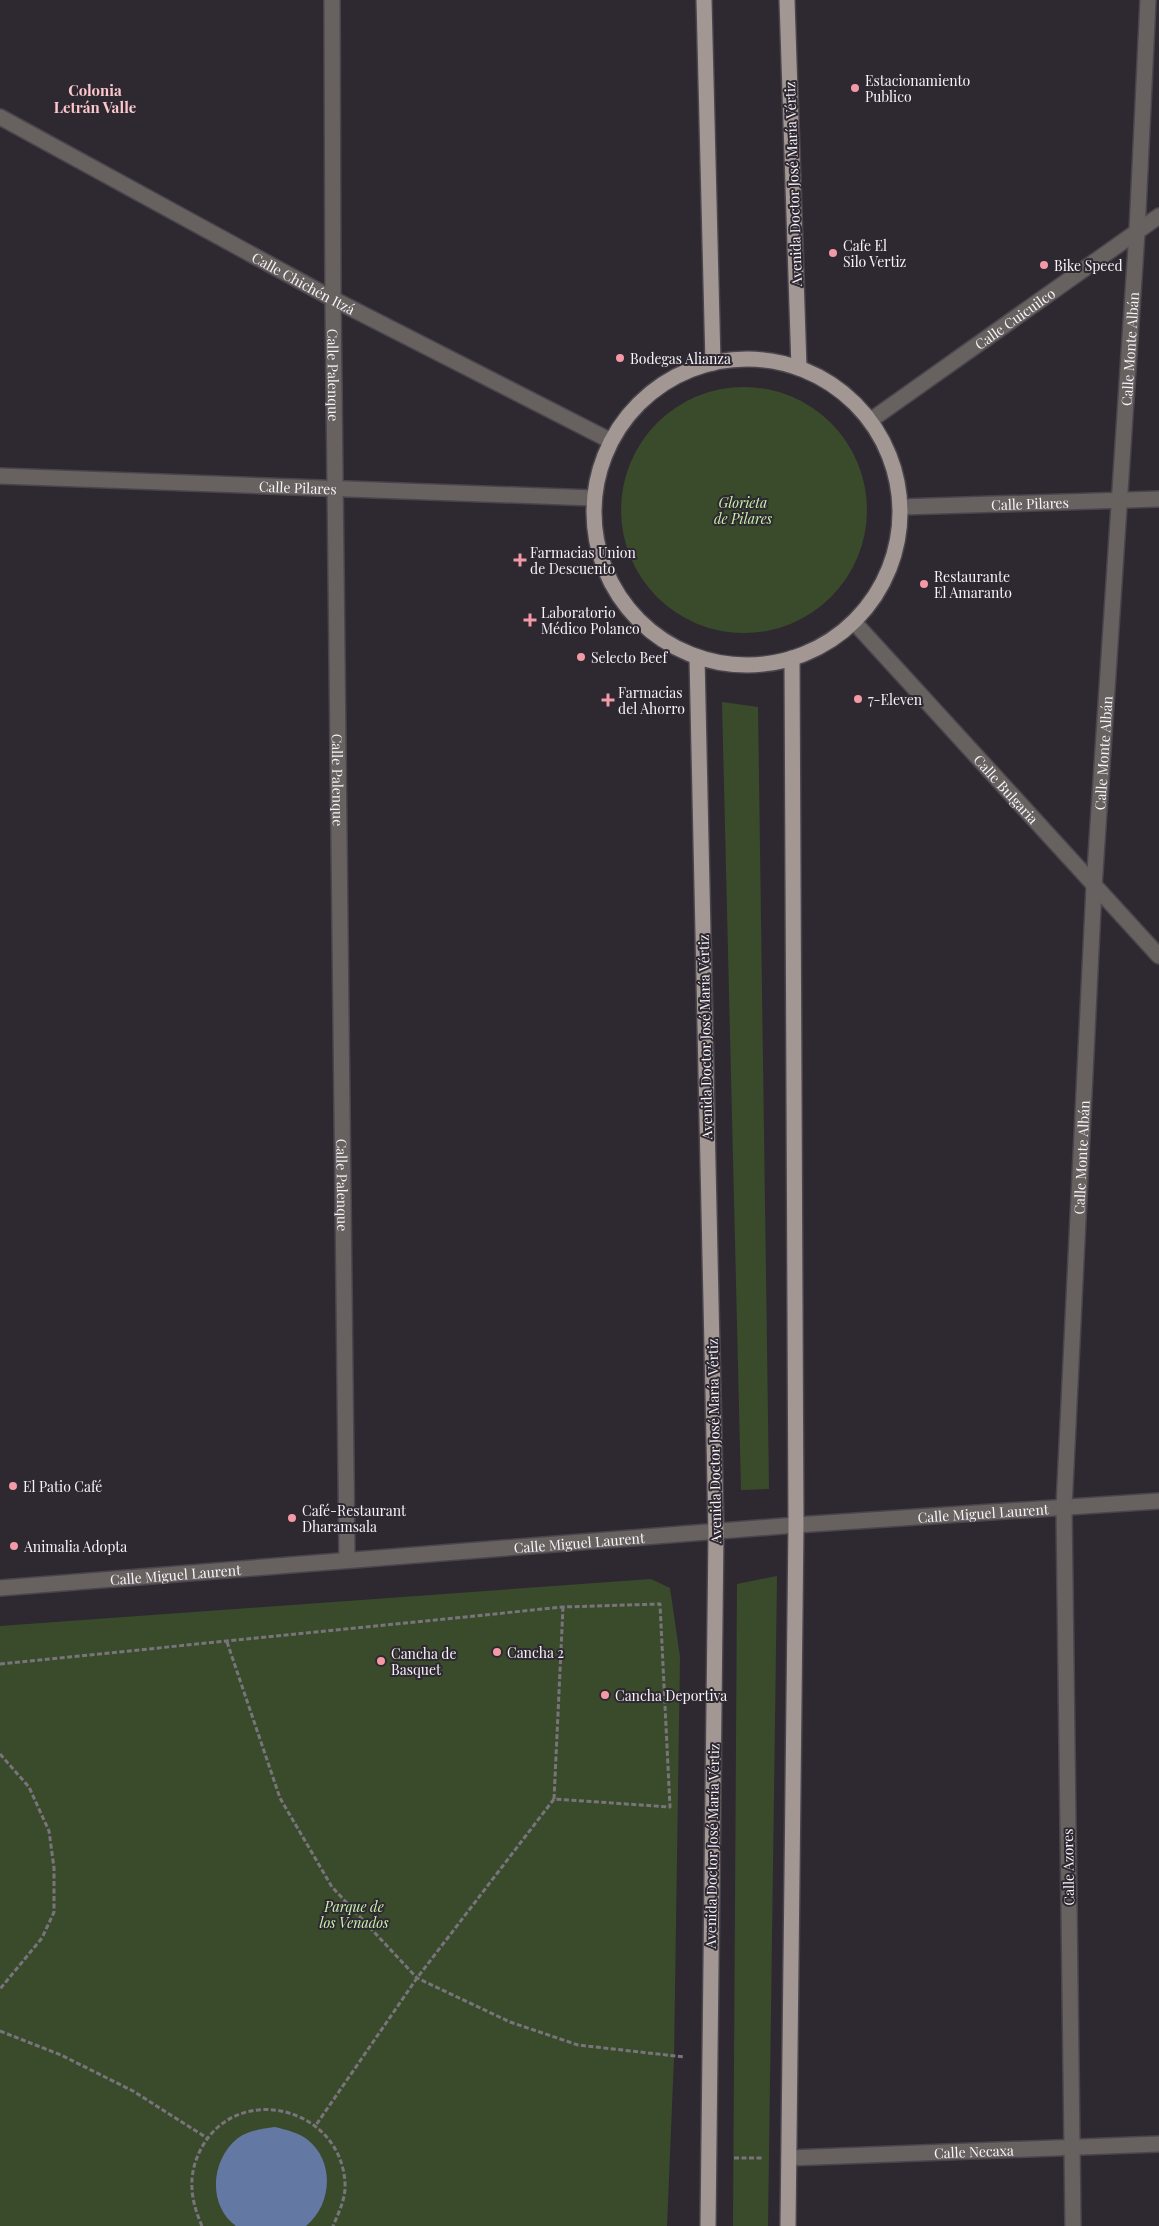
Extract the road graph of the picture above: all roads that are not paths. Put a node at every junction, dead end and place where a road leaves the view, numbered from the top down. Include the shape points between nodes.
1 (332, 0) edge
2 (704, 0) edge
3 (787, 0) edge
4 (1148, 0) edge
5 (0, 117) edge
6 (1159, 216) edge
7 (1137, 232) junction
8 (333, 299) junction
9 (713, 363) junction
10 (799, 368) junction
11 (870, 420) junction
12 (611, 441) junction
13 (0, 476) edge
14 (335, 489) junction
15 (593, 498) junction
16 (1159, 499) edge
17 (1118, 500) junction
18 (901, 507) junction
19 (854, 622) junction
20 (697, 657) junction
21 (792, 658) junction
22 (1094, 887) junction
23 (1159, 956) edge
24 (1159, 1502) edge
25 (1064, 1507) junction
26 (796, 1524) junction
27 (716, 1532) junction
28 (346, 1560) junction
29 (0, 1588) edge
30 (1159, 2144) edge
31 (1070, 2149) junction
32 (789, 2158) junction
33 (708, 2226) edge
34 (788, 2226) edge
35 (1073, 2226) edge

1 - 8 street, Calle Palenque
2 - 9 main road
3 - 10 main road, Avenida Doctor José María Vértiz
4 - 7 street, Calle Monte Albán
5 - 8 street, Calle Chichén Itzá
6 - 7 street, Calle Cuicuilco
7 - 11 street, Calle Cuicuilco
7 - 17 street, Calle Monte Albán
8 - 12 street, Calle Chichén Itzá
8 - 14 street, Calle Palenque
9 - 10 main road via 742,359
9 - 12 main road via 672,379 637,405
10 - 11 main road via 826,380 850,398
11 - 18 main road via 892,461
12 - 15 main road via 599,468
13 - 14 street, Calle Pilares
14 - 15 street, Calle Pilares
14 - 28 street, Calle Palenque
15 - 20 main road via 595,539 608,578 625,605 660,639
16 - 17 street, Calle Pilares
17 - 18 street, Calle Pilares
17 - 22 street, Calle Monte Albán
18 - 19 main road via 896,549 880,589
19 - 21 main road via 825,644
19 - 22 street, Calle Bulgaria
20 - 21 main road via 728,664 761,664
20 - 27 main road, Avenida Doctor José María Vértiz
21 - 26 main road
22 - 23 street, Calle Bulgaria
22 - 25 street, Calle Monte Albán
24 - 25 street, Calle Miguel Laurent
25 - 26 street, Calle Miguel Laurent
25 - 31 street, Calle Azores
26 - 27 street, Calle Miguel Laurent
26 - 32 main road
27 - 28 street, Calle Miguel Laurent
27 - 33 main road, Avenida Doctor José María Vértiz
28 - 29 street, Calle Miguel Laurent
30 - 31 street, Calle Necaxa
31 - 32 street, Calle Necaxa
31 - 35 street, Calle Azores
32 - 34 main road

